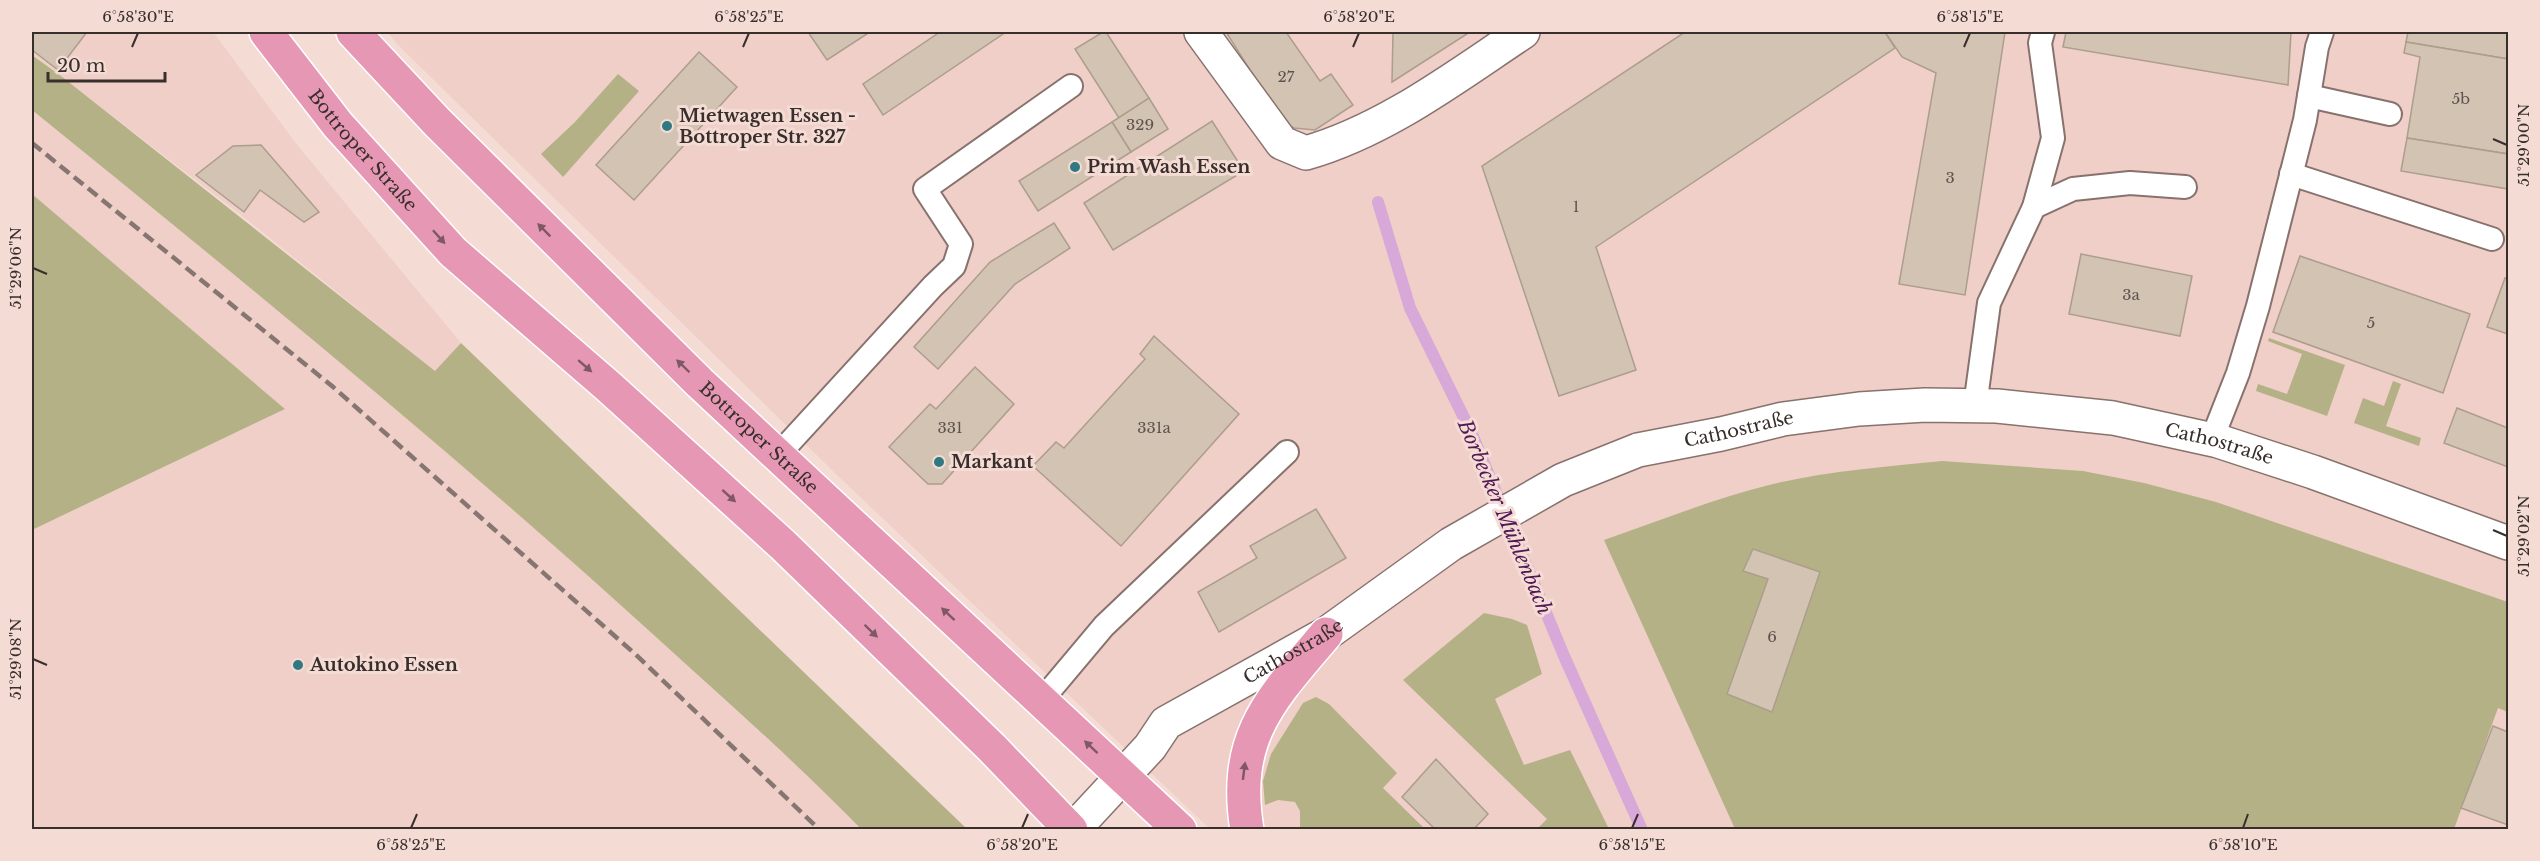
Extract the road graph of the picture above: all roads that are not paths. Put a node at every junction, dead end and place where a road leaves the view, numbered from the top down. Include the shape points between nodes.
1 (266, 32) edge
2 (1201, 32) edge
3 (1523, 32) edge
4 (2043, 32) edge
5 (2322, 32) edge
6 (360, 35) edge
7 (1071, 86) dead end
8 (2309, 96) junction
9 (2390, 114) dead end
10 (2291, 174) junction
11 (2185, 187) dead end
12 (2034, 207) junction
13 (2492, 239) dead end
14 (1975, 406) junction
15 (2212, 439) junction
16 (1287, 452) dead end
17 (779, 454) junction
18 (2508, 543) edge
19 (1326, 634) junction
20 (1041, 701) junction
21 (1123, 777) junction
22 (1072, 830) edge
23 (1180, 830) edge
24 (1247, 830) edge

1 -> 22 main road, Bottroper Straße via 338,124 453,252 783,545
2 - 3 street via 1282,143 1306,153 1335,145 1398,112
4 - 12 lane via 2040,43 2053,138
5 - 8 lane
17 -> 6 main road, Bottroper Straße via 560,246 437,122
7 - 17 lane via 925,189 961,244 954,266
8 - 9 lane
8 - 10 lane
10 - 13 lane
10 - 15 lane via 2244,351
11 - 12 lane via 2130,183 2073,189
12 - 14 lane via 1989,303
14 - 15 street, Cathostraße via 2113,418
14 - 19 street, Cathostraße via 1859,408 1783,418 1638,450 1563,480 1451,544
15 - 18 street, Cathostraße
16 - 20 lane via 1104,626
20 -> 17 main road, Bottroper Straße
19 - 21 street, Cathostraße via 1166,723
24 -> 19 main road via 1243,783 1254,734 1276,693
21 -> 20 main road, Bottroper Straße
21 - 22 street, Cathostraße
21 - 23 main road, Bottroper Straße

